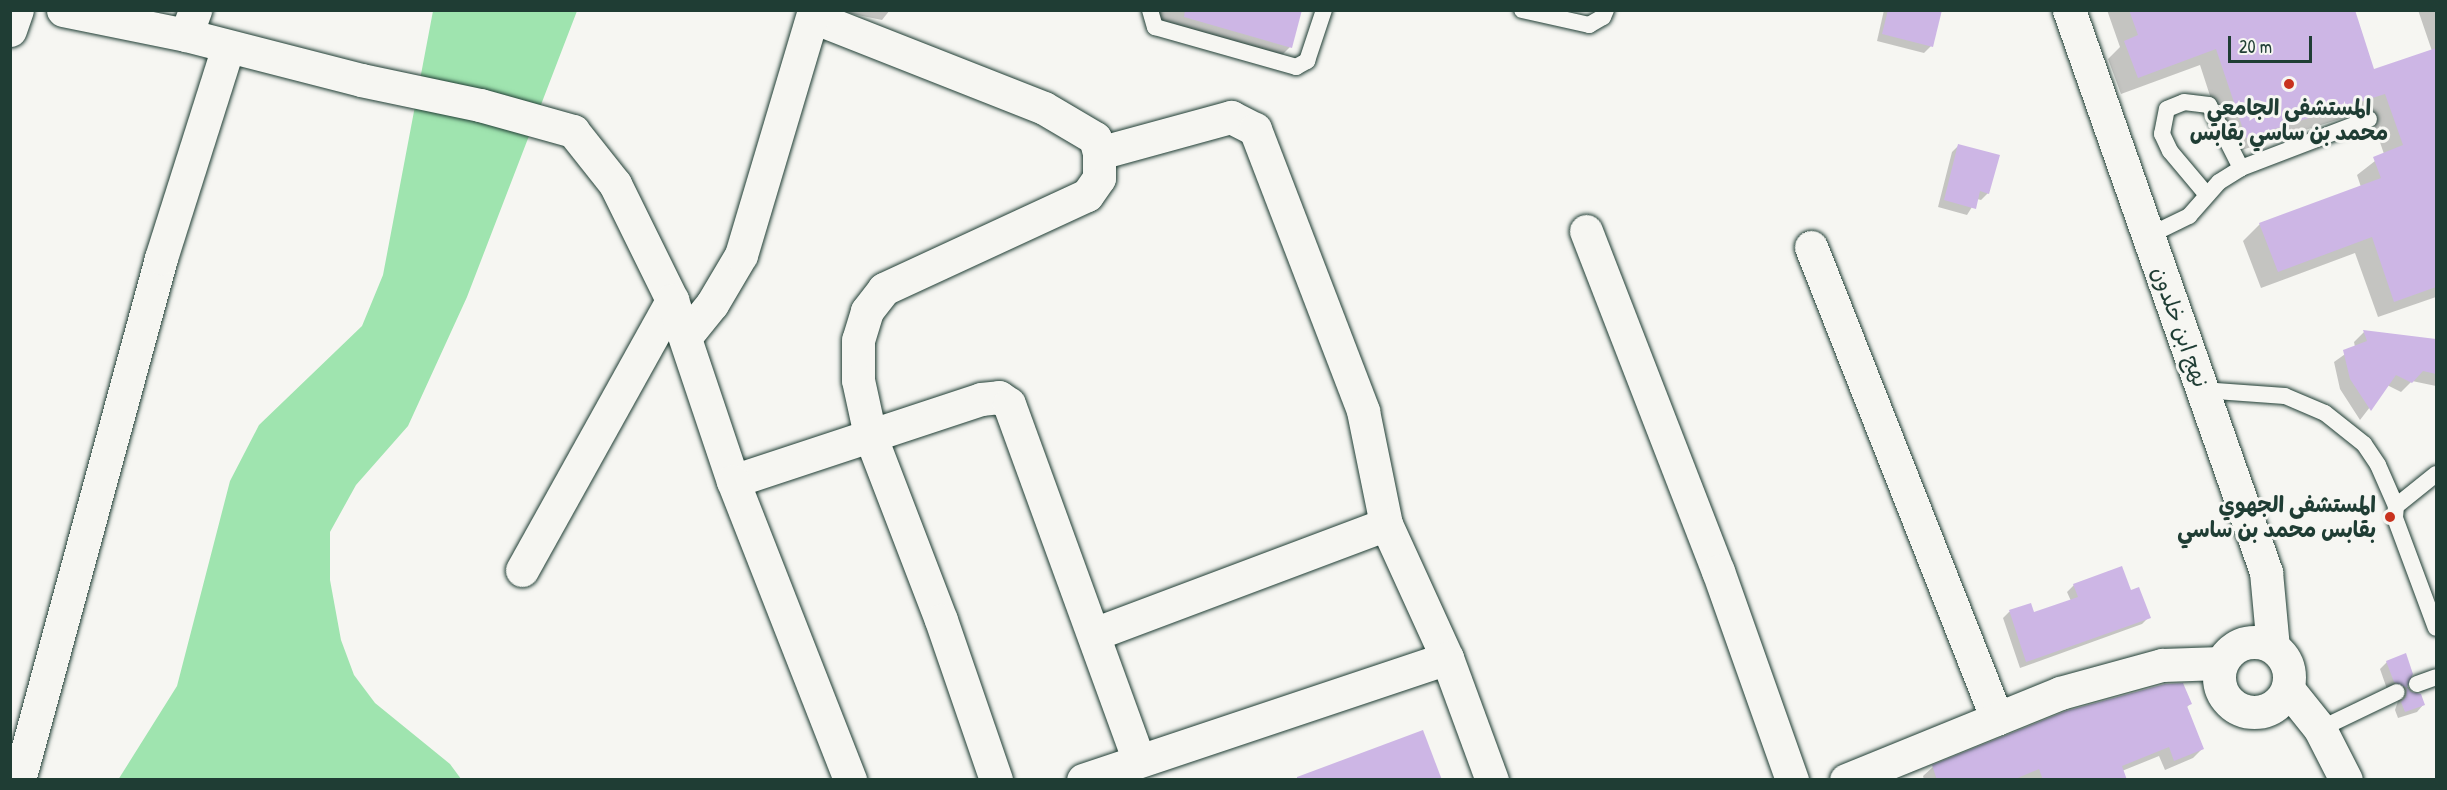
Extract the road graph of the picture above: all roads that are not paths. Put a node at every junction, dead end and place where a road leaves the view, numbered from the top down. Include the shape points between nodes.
1 (16, 10) edge
2 (63, 10) edge
3 (1150, 10) edge
4 (1324, 10) edge
5 (1522, 10) edge
6 (1606, 10) edge
7 (2069, 10) edge
8 (814, 14) edge
9 (191, 23) edge
10 (10, 30) edge
11 (228, 47) junction
12 (2369, 119) dead end
13 (1099, 153) junction
14 (2241, 168) junction
15 (2207, 195) junction
16 (1586, 231) dead end
17 (2148, 237) junction
18 (1811, 247) dead end
19 (672, 300) junction
20 (686, 336) junction
21 (2202, 390) junction
22 (870, 435) junction
23 (2436, 474) edge
24 (733, 481) junction
25 (2396, 506) junction
26 (1386, 524) junction
27 (522, 570) dead end
28 (2436, 628) edge
29 (1094, 634) junction
30 (2273, 647) junction
31 (1448, 658) junction
32 (2221, 663) junction
33 (2436, 677) edge
34 (2417, 684) dead end
35 (2288, 689) junction
36 (2397, 692) dead end
37 (1997, 718) junction
38 (2320, 729) junction
39 (1138, 759) junction
40 (19, 780) edge
41 (850, 780) edge
42 (996, 780) edge
43 (1083, 780) edge
44 (1492, 780) edge
45 (1792, 780) edge
46 (1846, 780) edge
47 (2346, 780) edge

1 - 10 street
2 - 9 street
3 - 4 lane via 1155,27 1296,67 1307,61
5 - 6 lane via 1589,25 1603,17
7 - 17 street, نهج ابن خلدون
8 - 13 street via 1044,108 1095,138
8 - 20 street via 741,255 712,304
9 - 11 street
11 - 19 street via 480,105 573,131 615,184
11 - 40 street via 161,258
12 - 14 lane
13 - 22 street via 1099,178 1087,195 884,289 878,296 867,311 858,340 858,380
13 - 26 street via 1231,117 1255,129 1364,411
14 - 15 lane
14 - 15 lane via 2209,105 2184,102 2167,109 2162,134 2170,151
15 - 17 lane via 2189,216
16 - 45 street via 1718,571
17 - 21 street, نهج ابن خلدون
18 - 37 street
19 - 20 street
19 - 27 street
20 - 24 street
21 - 25 lane via 2285,396 2325,413 2364,444
21 - 30 street, نهج ابن خلدون via 2266,572
22 - 24 street
22 - 29 street via 981,399 999,397 1010,404
22 - 42 street via 941,620
23 - 25 lane
24 - 41 street
25 - 28 lane via 2394,518
26 - 29 street
26 - 31 street
29 - 39 street
30 - 32 street via 2249,642 2228,653
30 - 35 street via 2288,665
31 - 39 street
31 - 44 street
32 - 35 street via 2221,691 2241,710 2269,709
32 - 37 street via 2162,665 2060,693
33 - 34 lane
35 - 38 street
36 - 38 lane
37 - 46 street
38 - 47 street
39 - 43 street

